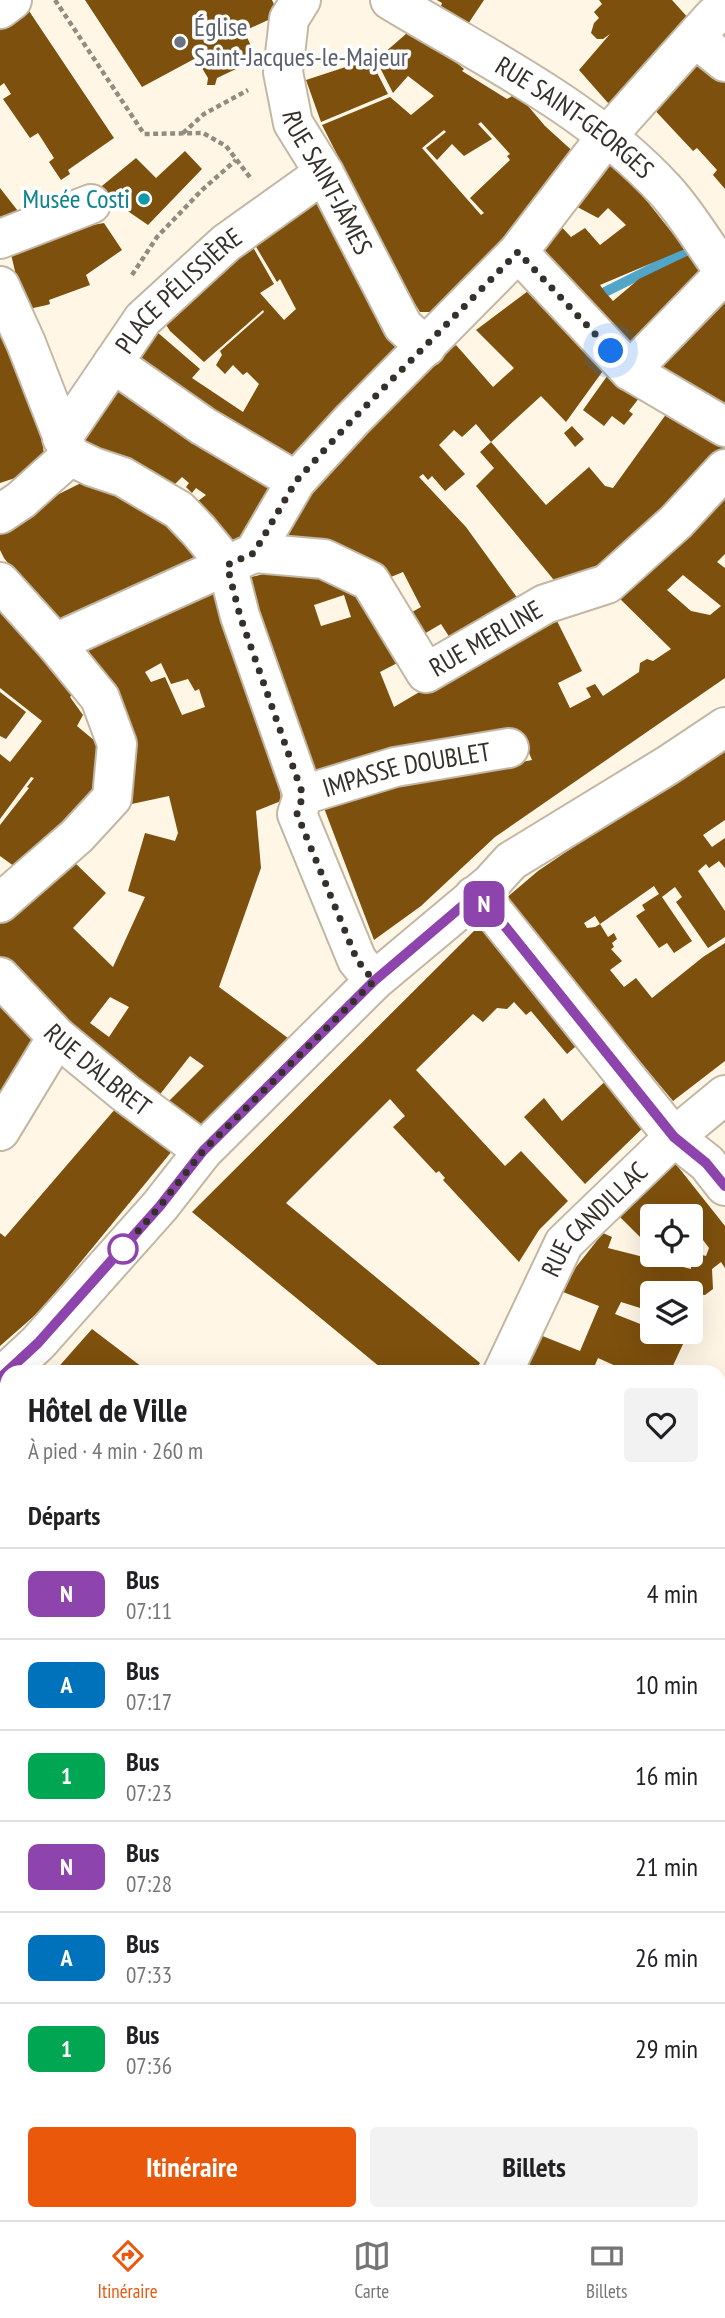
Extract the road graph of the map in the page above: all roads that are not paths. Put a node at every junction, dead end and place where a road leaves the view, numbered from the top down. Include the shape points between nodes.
1 (12, 0) edge
2 (301, 0) edge
3 (390, 0) edge
4 (0, 9) edge
5 (709, 15) edge
6 (725, 62) edge
7 (606, 137) junction
8 (324, 173) junction
9 (90, 204) dead end
10 (0, 239) edge
11 (518, 252) junction
12 (725, 272) edge
13 (0, 286) edge
14 (426, 347) junction
15 (113, 363) junction
16 (630, 371) junction
17 (725, 427) edge
18 (66, 447) junction
19 (725, 469) edge
20 (296, 481) junction
21 (0, 514) edge
22 (240, 559) junction
23 (0, 582) edge
24 (55, 643) junction
25 (725, 727) edge
26 (509, 748) dead end
27 (303, 795) junction
28 (474, 896) junction
29 (0, 903) edge
30 (0, 977) edge
31 (374, 981) junction
32 (57, 1037) junction
33 (725, 1095) edge
34 (5, 1123) edge
35 (674, 1137) junction
36 (203, 1151) junction
37 (725, 1186) edge
38 (14, 1365) edge
39 (506, 1365) edge

1 - 4 street
2 - 8 street, RUE SAINT-JÂMES via 289,19 283,72 293,123
3 - 7 street, RUE SAINT-GEORGES via 554,99
5 - 6 street
5 - 7 street
7 - 11 street
7 - 12 street, RUE SAINT-GEORGES via 666,191
8 - 14 street, RUE SAINT-JÂMES via 403,326
8 - 15 street, PLACE PÉLISSIÈRE via 226,243 143,320
9 - 10 street
11 - 14 street
11 - 16 street
12 - 16 street
13 - 18 street
14 - 20 street
15 - 18 street, PLACE PÉLISSIÈRE
15 - 20 street via 203,426
16 - 17 street
18 - 21 street, PLACE PÉLISSIÈRE via 21,500
18 - 22 street via 93,467 122,477 179,510 199,531
19 - 22 street, RUE MERLINE via 676,522 607,584 545,604 426,673 370,581 324,559
20 - 22 street
22 - 24 street
22 - 27 street via 240,616
23 - 24 street
24 - 29 street via 100,698 117,744 112,798
25 - 28 street via 511,862
26 - 27 street, IMPASSE DOUBLET via 396,767
27 - 31 street via 297,814 357,960
28 - 31 street
28 - 35 street via 492,910
30 - 32 street, RUE D'ALBRET
31 - 36 street
32 - 34 street
32 - 36 street, RUE D'ALBRET
33 - 35 street, RUE CANDILLAC
35 - 37 street
35 - 39 street, RUE CANDILLAC via 564,1243
36 - 38 street via 160,1206

